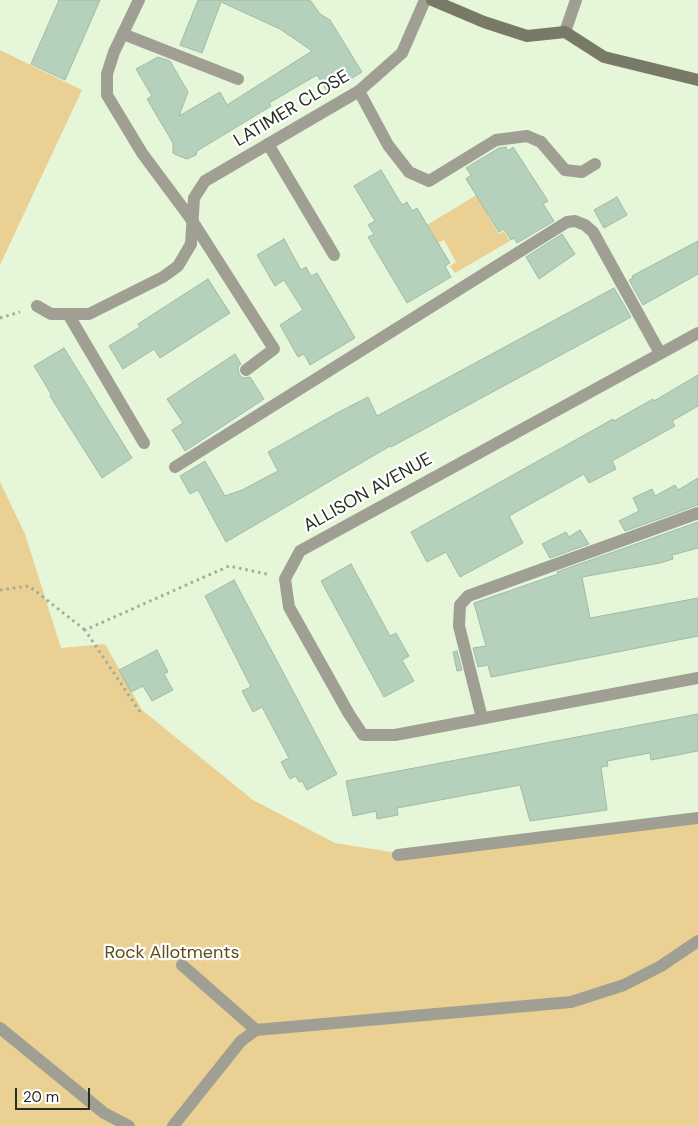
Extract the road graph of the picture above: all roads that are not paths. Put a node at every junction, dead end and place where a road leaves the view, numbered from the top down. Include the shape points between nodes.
1 (139, 0) edge
2 (425, 0) edge
3 (432, 0) edge
4 (576, 0) edge
5 (565, 32) junction
6 (123, 34) junction
7 (238, 79) dead end
8 (698, 80) edge
9 (360, 92) junction
10 (268, 144) junction
11 (595, 164) dead end
12 (192, 219) junction
13 (334, 255) dead end
14 (37, 306) dead end
15 (68, 314) junction
16 (698, 334) edge
17 (660, 353) junction
18 (246, 370) dead end
19 (144, 443) dead end
20 (175, 467) dead end
21 (698, 513) edge
22 (698, 678) edge
23 (482, 718) junction
24 (698, 818) edge
25 (398, 855) dead end
26 (698, 941) edge
27 (182, 965) dead end
28 (0, 1028) edge
29 (256, 1030) junction
30 (129, 1126) edge
31 (173, 1126) edge

1 - 6 street
2 - 9 street, LATIMER CLOSE via 402,53
3 - 5 street via 527,36
4 - 5 street
5 - 8 street via 604,56
6 - 7 street
6 - 12 street via 106,74 107,94 142,153
9 - 10 street, LATIMER CLOSE
9 - 11 street via 388,145 409,172 429,181 496,140 526,136 541,142 565,170 582,172
10 - 12 street, LATIMER CLOSE via 205,181 194,198
10 - 13 street
12 - 15 street, LATIMER CLOSE via 191,244 178,266 163,277 89,314
12 - 18 street via 274,349
14 - 15 street, LATIMER CLOSE via 51,314
15 - 19 street
16 - 17 street, ALLISON AVENUE
17 - 20 street via 593,232 580,223 567,222
17 - 23 street, ALLISON AVENUE via 300,551 285,578 289,607 363,735 395,735
21 - 23 street via 468,596 460,606 459,626
22 - 23 street
24 - 25 street
26 - 29 street via 661,966 624,985 571,1002
27 - 29 street
28 - 30 street via 104,1113
29 - 31 street via 241,1041

